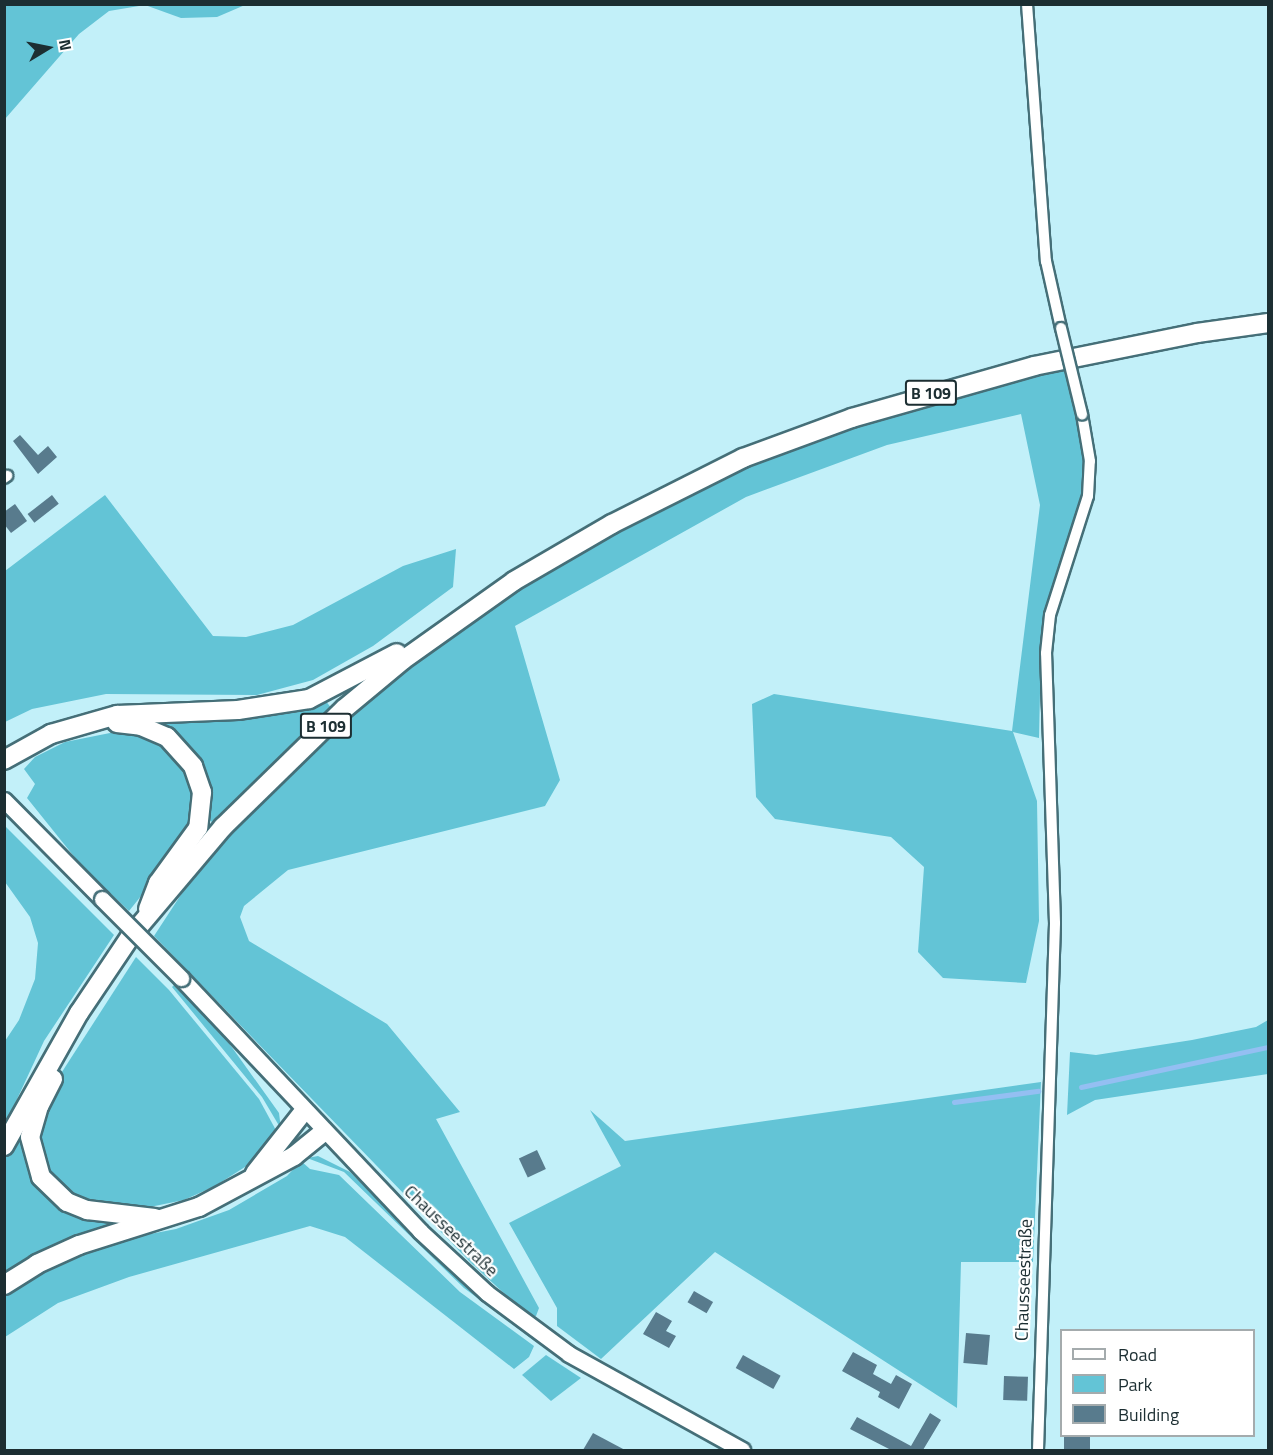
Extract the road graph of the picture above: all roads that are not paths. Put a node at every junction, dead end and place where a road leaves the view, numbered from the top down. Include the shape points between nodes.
1 (1027, 4) edge
2 (1269, 323) edge
3 (471, 609) junction
4 (85, 723) junction
5 (4, 760) edge
6 (4, 800) edge
7 (142, 923) junction
8 (79, 1014) junction
9 (304, 1111) junction
10 (324, 1132) junction
11 (4, 1146) edge
12 (252, 1176) junction
13 (166, 1218) junction
14 (4, 1285) edge
15 (742, 1450) edge
16 (1038, 1450) edge

1 - 16 street, Chausseestraße, bridge via 1046,261 1090,461 1088,496 1050,615 1046,653 1055,923
2 - 3 highway, B 109 via 1197,333 1034,366 852,418 733,463 592,535
3 - 4 highway via 348,682 309,699 238,710 117,715
3 - 7 highway, B 109 via 403,660 292,756 223,827
4 - 5 highway via 51,734
4 - 7 highway via 141,726 167,737 193,766 202,792 198,828 158,883
6 - 9 main road, Chausseestraße, bridge via 181,978
7 - 8 highway, B 109
8 - 11 highway, B 109
8 - 13 highway via 69,1052 34,1119 30,1137 41,1177 67,1202 87,1210
9 - 10 main road, Chausseestraße
9 - 12 highway
10 - 12 highway via 294,1156
10 - 15 main road, Chausseestraße via 420,1231 487,1293 538,1332 569,1354
12 - 13 highway via 199,1207
13 - 14 highway via 79,1245

